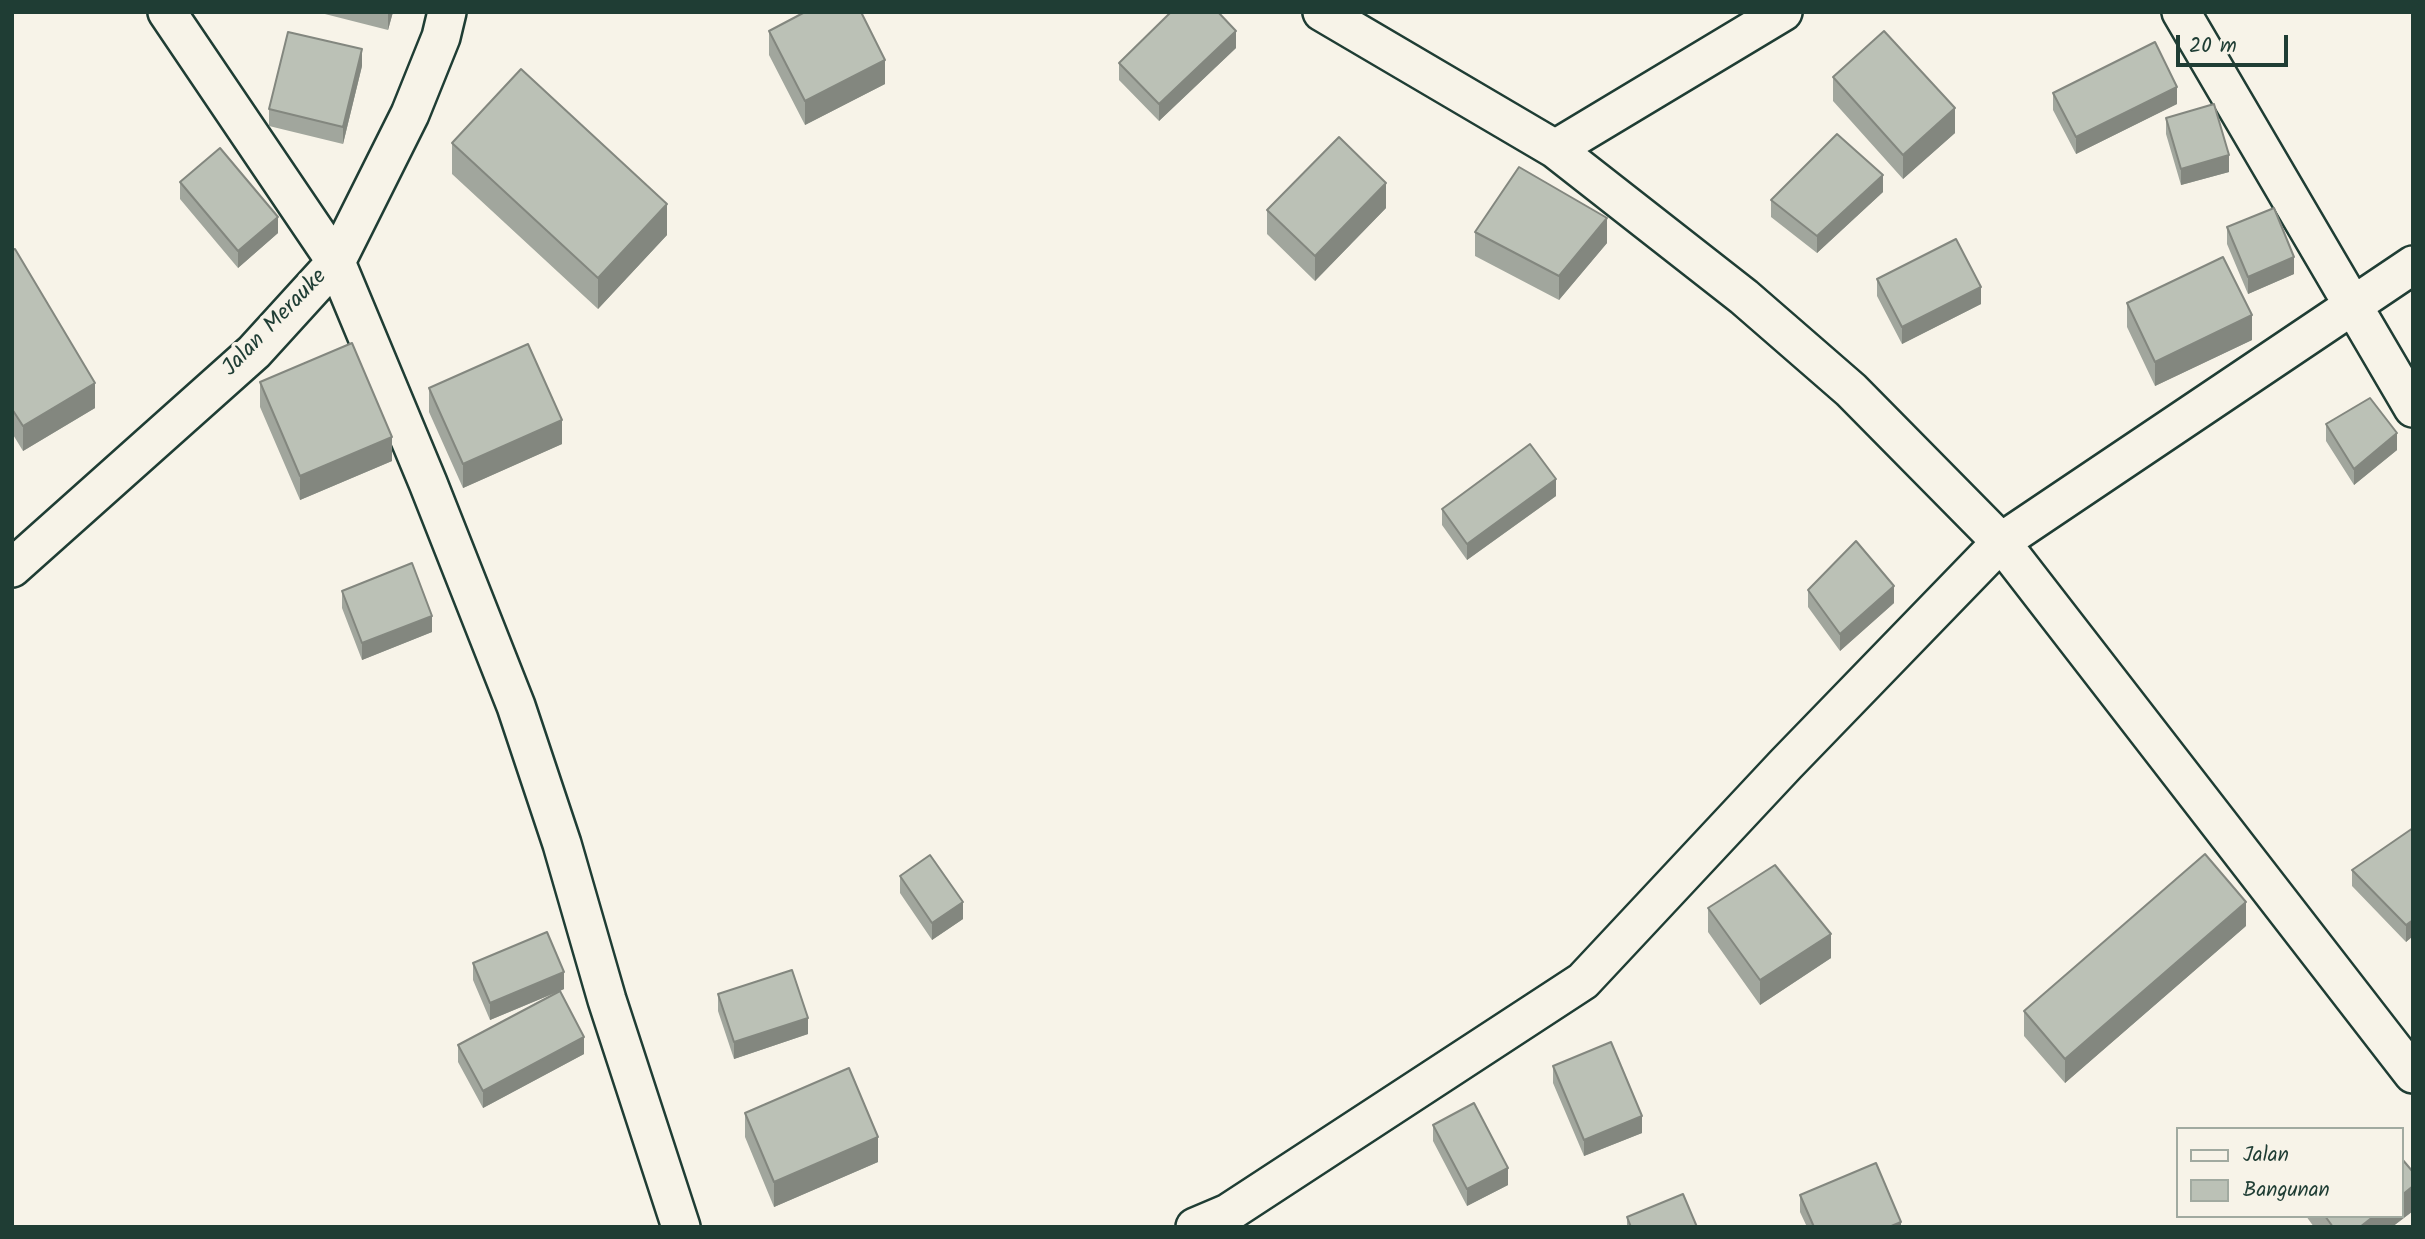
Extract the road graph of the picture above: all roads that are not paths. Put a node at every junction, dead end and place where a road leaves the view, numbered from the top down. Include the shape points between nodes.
1 (167, 12) edge
2 (447, 12) edge
3 (1322, 12) edge
4 (1783, 12) edge
5 (2181, 12) edge
6 (1555, 149) junction
7 (336, 262) junction
8 (2413, 265) edge
9 (2353, 305) junction
10 (2413, 408) edge
11 (2001, 542) junction
12 (12, 568) edge
13 (2413, 1074) edge
14 (681, 1227) edge
15 (1195, 1227) edge

1 - 7 street
2 - 7 street, Jalan Merauke via 410,114
3 - 6 street
4 - 6 street
5 - 9 street
6 - 11 street via 1744,297 1851,390
7 - 12 street, Jalan Merauke via 254,352
7 - 14 street via 516,706
8 - 9 street
9 - 10 street
9 - 11 street
11 - 13 street
11 - 15 street via 1583,981 1228,1213

